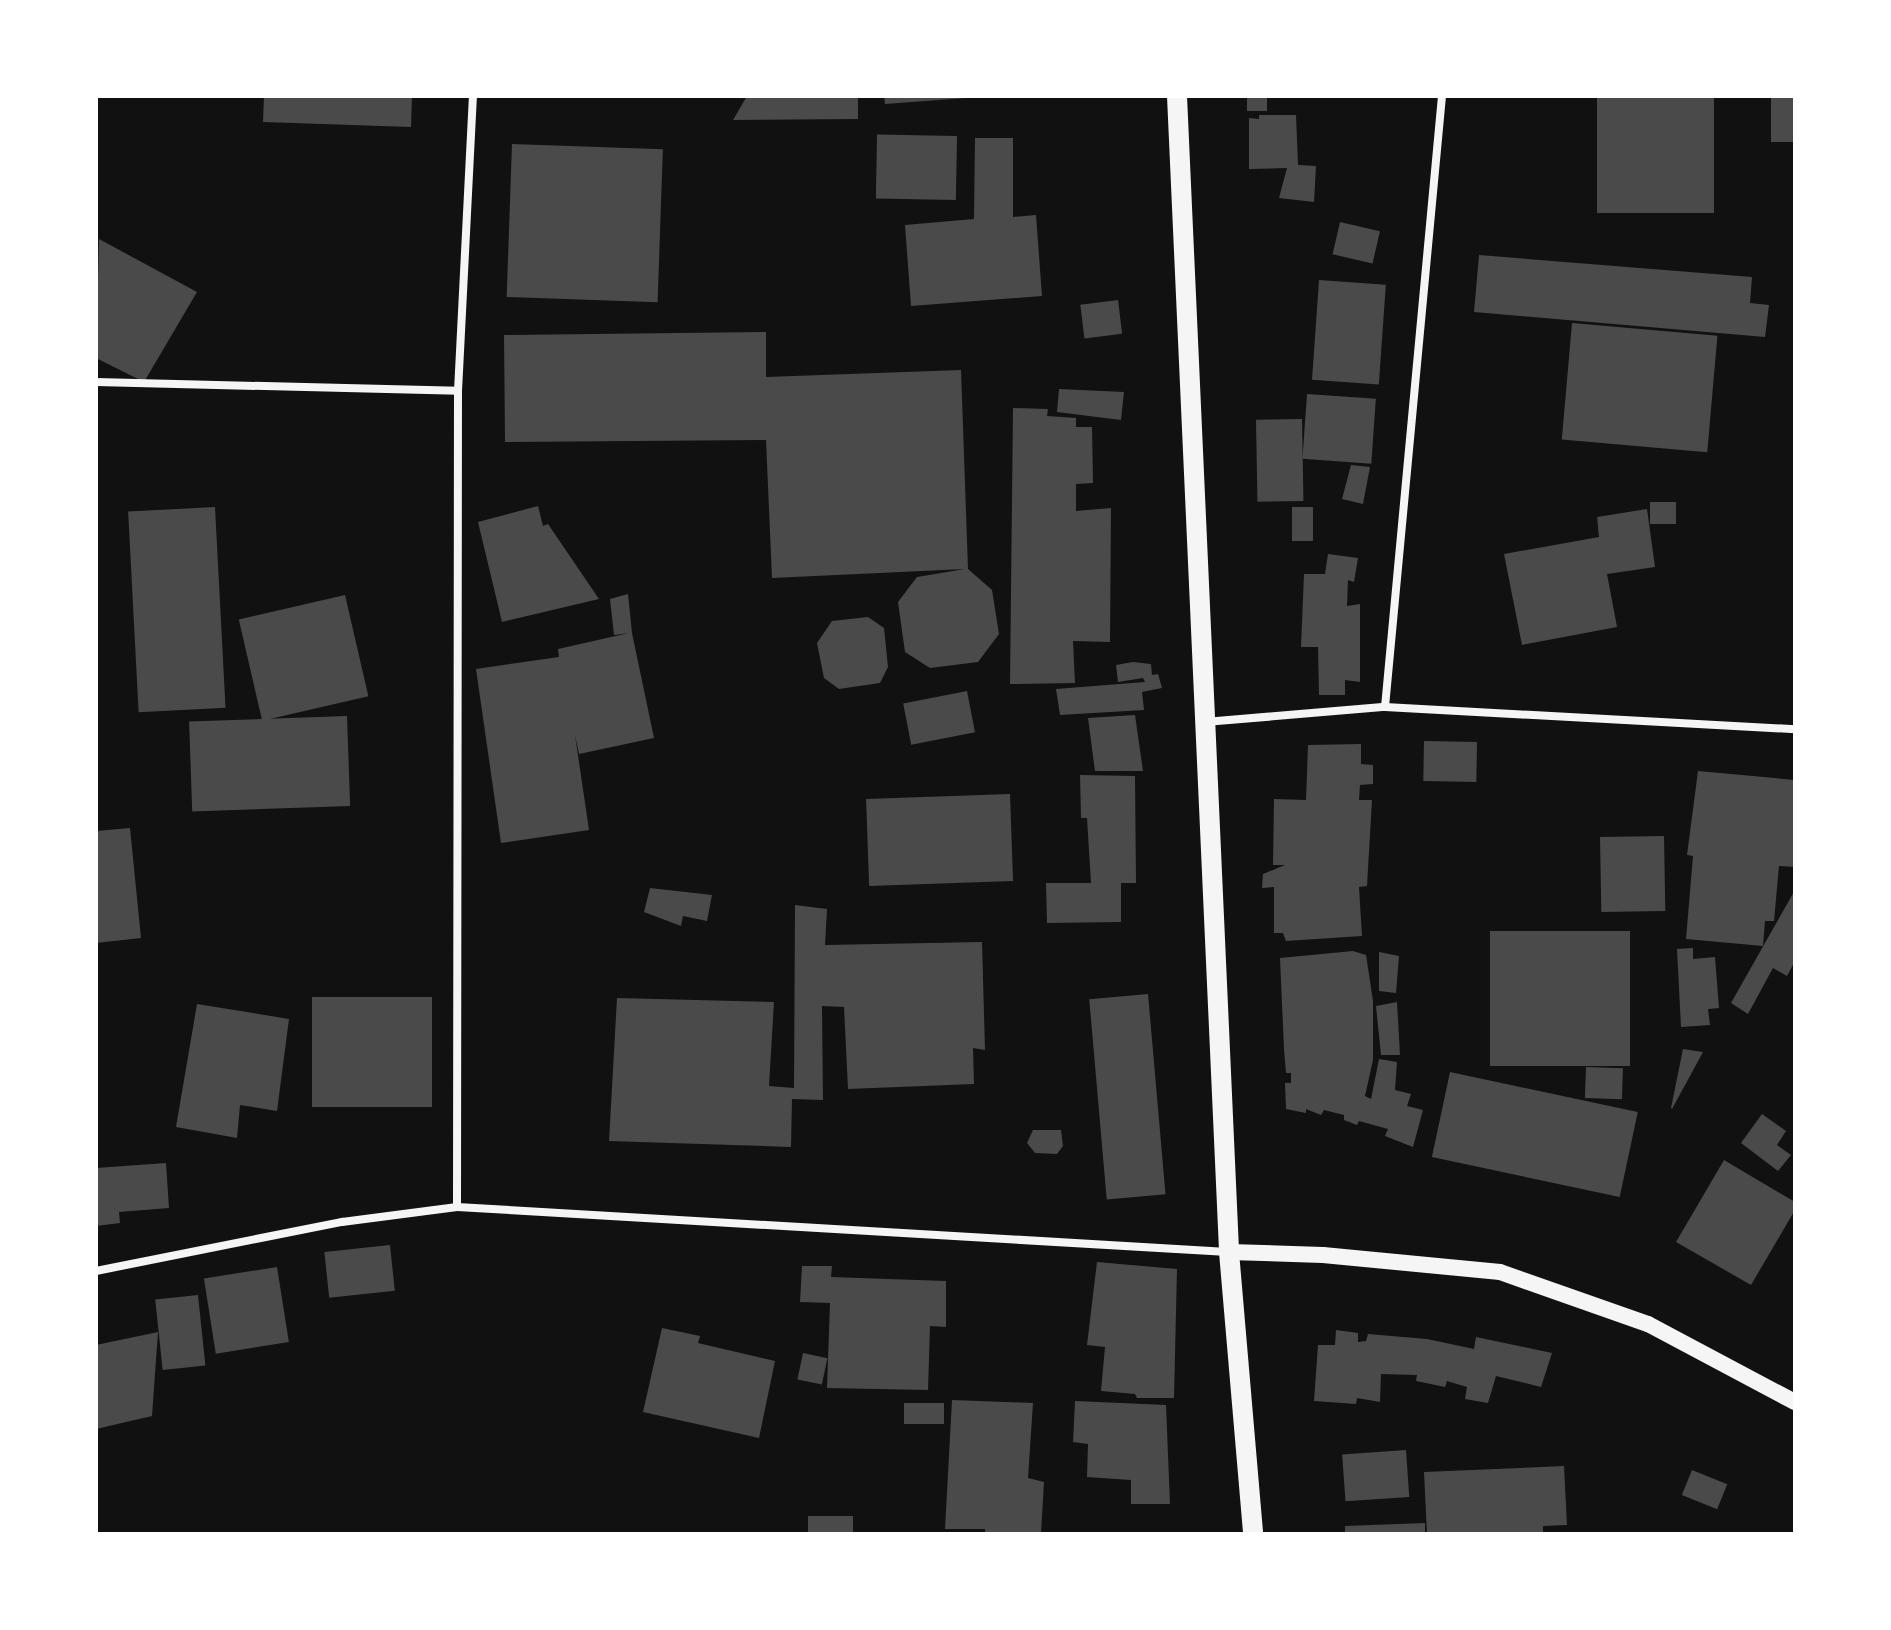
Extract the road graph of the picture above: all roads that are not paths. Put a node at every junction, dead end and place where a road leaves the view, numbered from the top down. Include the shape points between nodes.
1 (473, 96) edge
2 (1177, 96) edge
3 (1442, 96) edge
4 (96, 382) edge
5 (458, 391) junction
6 (1385, 707) junction
7 (1205, 722) junction
8 (1795, 729) edge
9 (457, 1207) junction
10 (1229, 1252) junction
11 (96, 1271) edge
12 (1795, 1402) edge
13 (1253, 1534) edge

1 - 5 street
2 - 7 main road
3 - 6 street
4 - 5 street
5 - 9 street
6 - 7 street
6 - 8 street
7 - 10 main road
9 - 10 street
9 - 11 street via 342,1222
10 - 12 main road via 1500,1272 1648,1324
10 - 13 main road

